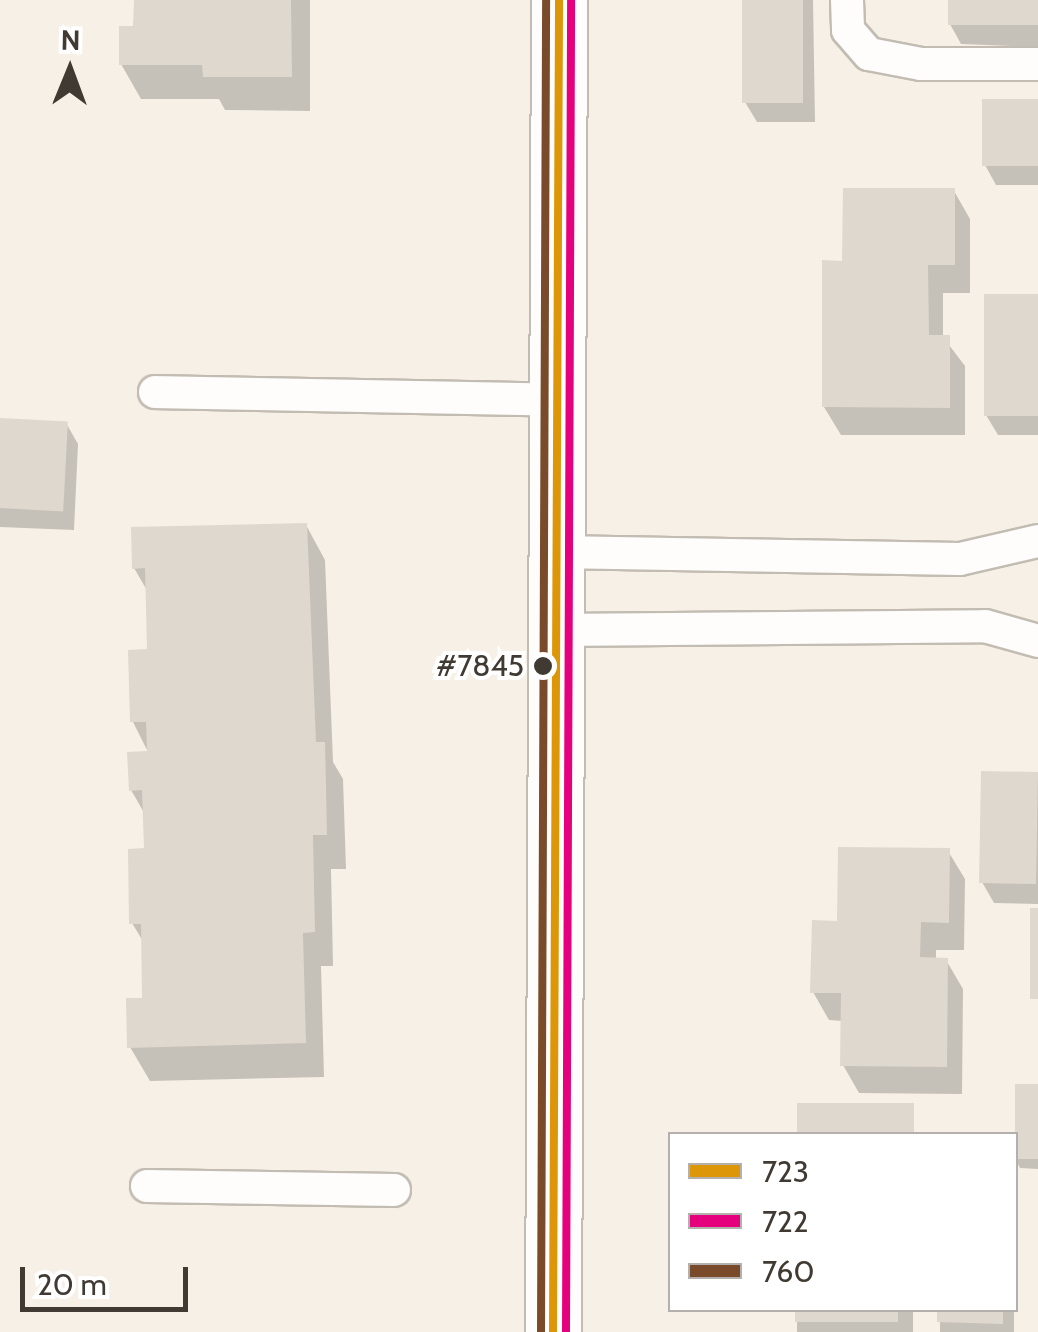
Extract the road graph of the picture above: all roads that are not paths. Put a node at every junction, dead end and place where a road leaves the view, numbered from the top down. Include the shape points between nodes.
1 (559, 0) edge
2 (846, 0) edge
3 (1038, 64) edge
4 (154, 392) dead end
5 (557, 400) junction
6 (1038, 542) edge
7 (557, 552) junction
8 (556, 630) junction
9 (1038, 641) edge
10 (147, 1186) dead end
11 (394, 1190) dead end
12 (553, 1332) edge

1 - 5 street
2 - 3 lane via 848,30 869,54 922,64
4 - 5 lane
5 - 7 street
6 - 7 lane via 960,559
7 - 8 street
8 - 9 lane via 985,626
8 - 12 street
10 - 11 lane

